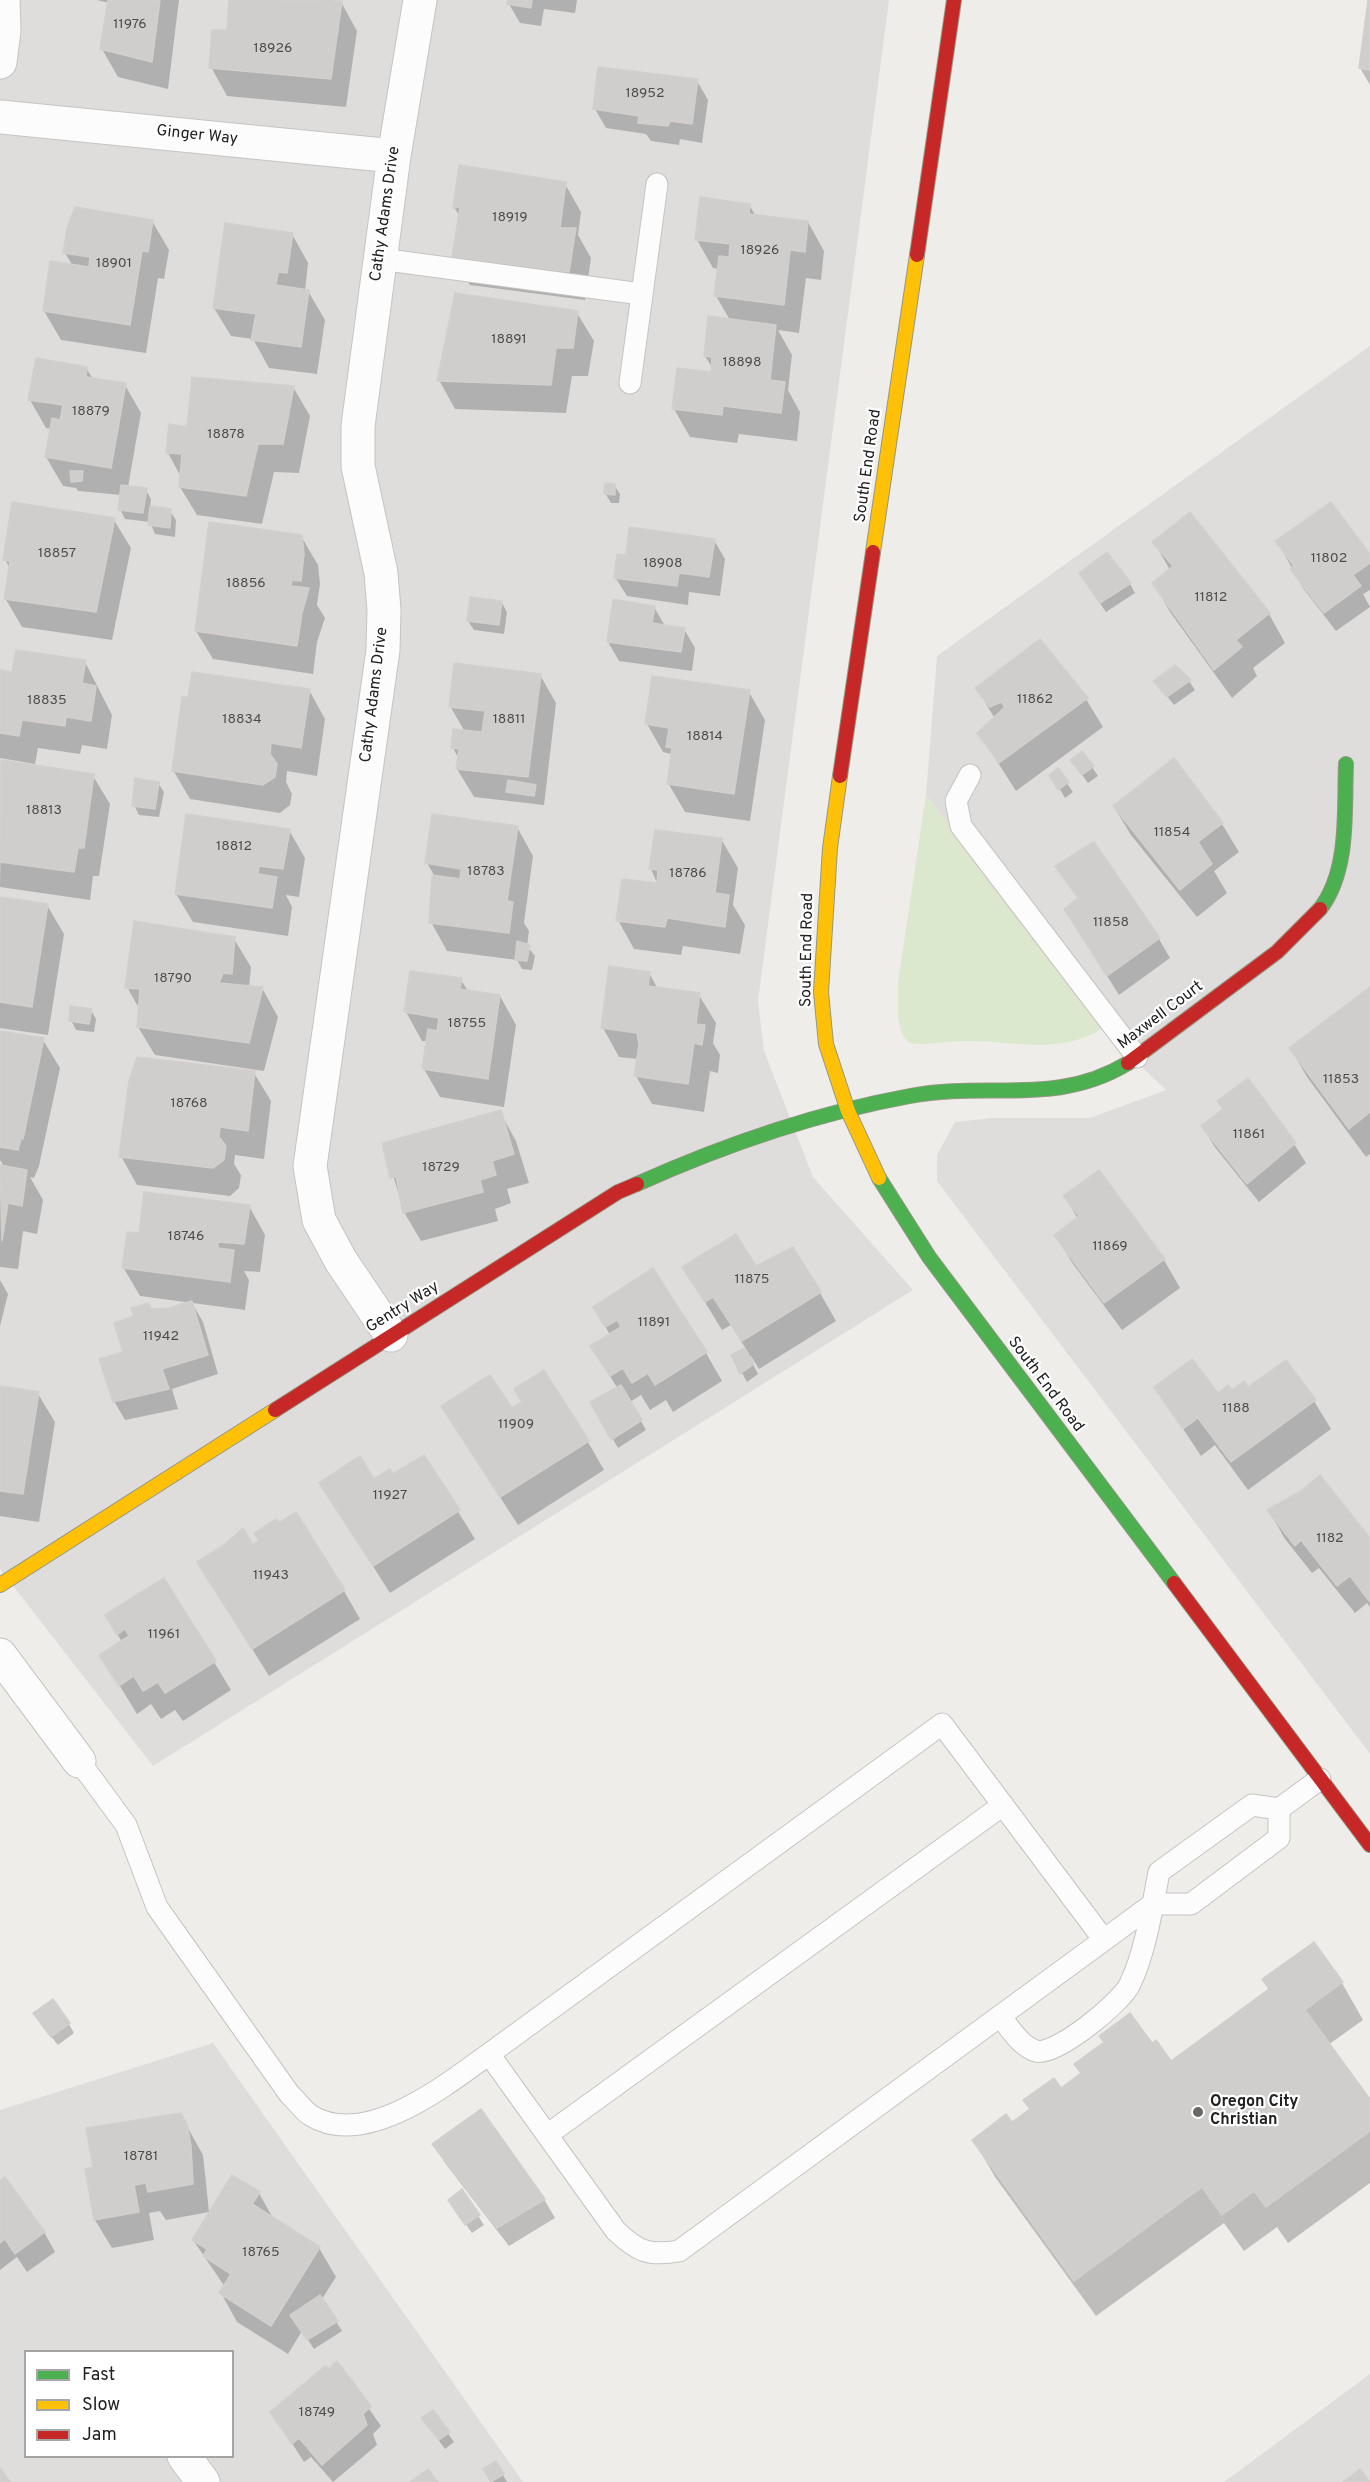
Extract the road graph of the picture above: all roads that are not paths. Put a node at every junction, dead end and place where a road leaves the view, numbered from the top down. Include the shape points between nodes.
1 (3, 0) edge
2 (420, 0) edge
3 (954, 0) edge
4 (0, 62) edge
5 (0, 117) edge
6 (394, 156) junction
7 (657, 184) dead end
8 (380, 259) junction
9 (641, 294) junction
10 (630, 383) dead end
11 (1346, 764) dead end
12 (970, 775) dead end
13 (1137, 1057) junction
14 (848, 1111) junction
15 (391, 1335) junction
16 (0, 1585) edge
17 (0, 1655) edge
18 (79, 1761) joint
19 (1320, 1779) junction
20 (1003, 1805) junction
21 (1279, 1809) junction
22 (1370, 1845) edge
23 (1153, 1904) junction
24 (1104, 1940) junction
25 (1000, 2016) junction
26 (489, 2054) junction
27 (547, 2135) junction
28 (185, 2458) edge
29 (203, 2482) edge

1 - 4 street
2 - 6 street, Cathy Adams Drive
3 - 14 main road, South End Road via 830,848 821,992 826,1044
5 - 6 street, Ginger Way
6 - 8 street, Cathy Adams Drive
7 - 9 lane
8 - 9 lane
8 - 15 street, Cathy Adams Drive via 358,426 358,466 381,573 383,650 310,1166 319,1220 341,1261
9 - 10 lane
11 - 13 main road, Maxwell Court via 1342,850 1332,890 1317,914 1288,942
12 - 13 lane via 956,801 961,826
13 - 14 main road, Maxwell Court via 1072,1087 1041,1091 940,1091
14 - 15 main road, Gentry Way via 777,1129 685,1161 618,1192
14 - 19 main road, South End Road via 879,1177 929,1257
15 - 16 main road, Gentry Way
17 - 18 street
18 - 26 lane via 126,1825 157,1907 290,2095 311,2115 345,2126 381,2117 423,2102
19 - 21 lane
19 - 22 main road, South End Road
20 - 24 lane
20 - 26 lane via 942,1724
20 - 27 lane
21 - 23 lane via 1252,1805 1159,1872
21 - 23 lane via 1280,1838 1191,1905
23 - 24 lane
23 - 25 lane via 1130,1984 1120,2001 1052,2051 1037,2052 1023,2044
24 - 25 lane
25 - 27 lane via 679,2251 657,2255 633,2247 616,2231
26 - 27 lane
28 - 29 street

